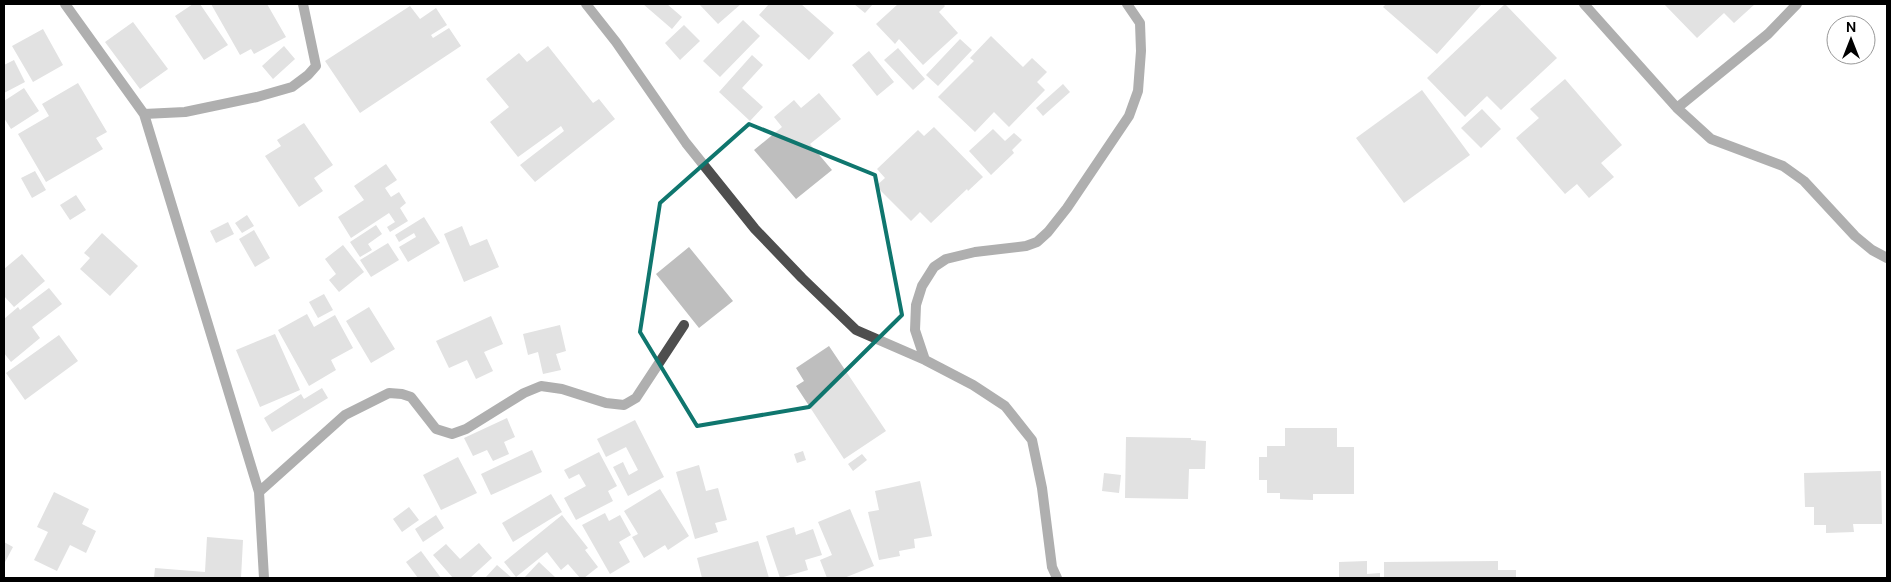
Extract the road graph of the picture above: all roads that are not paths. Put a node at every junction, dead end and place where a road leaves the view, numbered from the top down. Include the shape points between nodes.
1 (65, 4) edge
2 (303, 4) edge
3 (586, 4) edge
4 (1127, 4) edge
5 (1584, 4) edge
6 (1797, 4) edge
7 (1677, 108) junction
8 (144, 114) junction
9 (1887, 258) edge
10 (684, 325) dead end
11 (925, 360) junction
12 (259, 492) junction
13 (264, 578) edge
14 (1056, 578) edge

1 - 8 street
2 - 8 street via 316,66 292,87 185,112
3 - 11 street via 686,144 755,229 856,330
4 - 11 street via 1140,23 1141,51 1138,91 1129,116 1067,208 1038,242 975,252 946,259 934,267 922,286 916,305 915,330
5 - 7 street
6 - 7 street via 1768,34
7 - 9 street via 1711,139 1783,166 1804,181 1855,236
8 - 12 street
10 - 12 street via 636,398 624,405 540,386 452,434 436,429 411,397 389,393 345,415
11 - 14 street via 1005,406 1032,440
12 - 13 street

